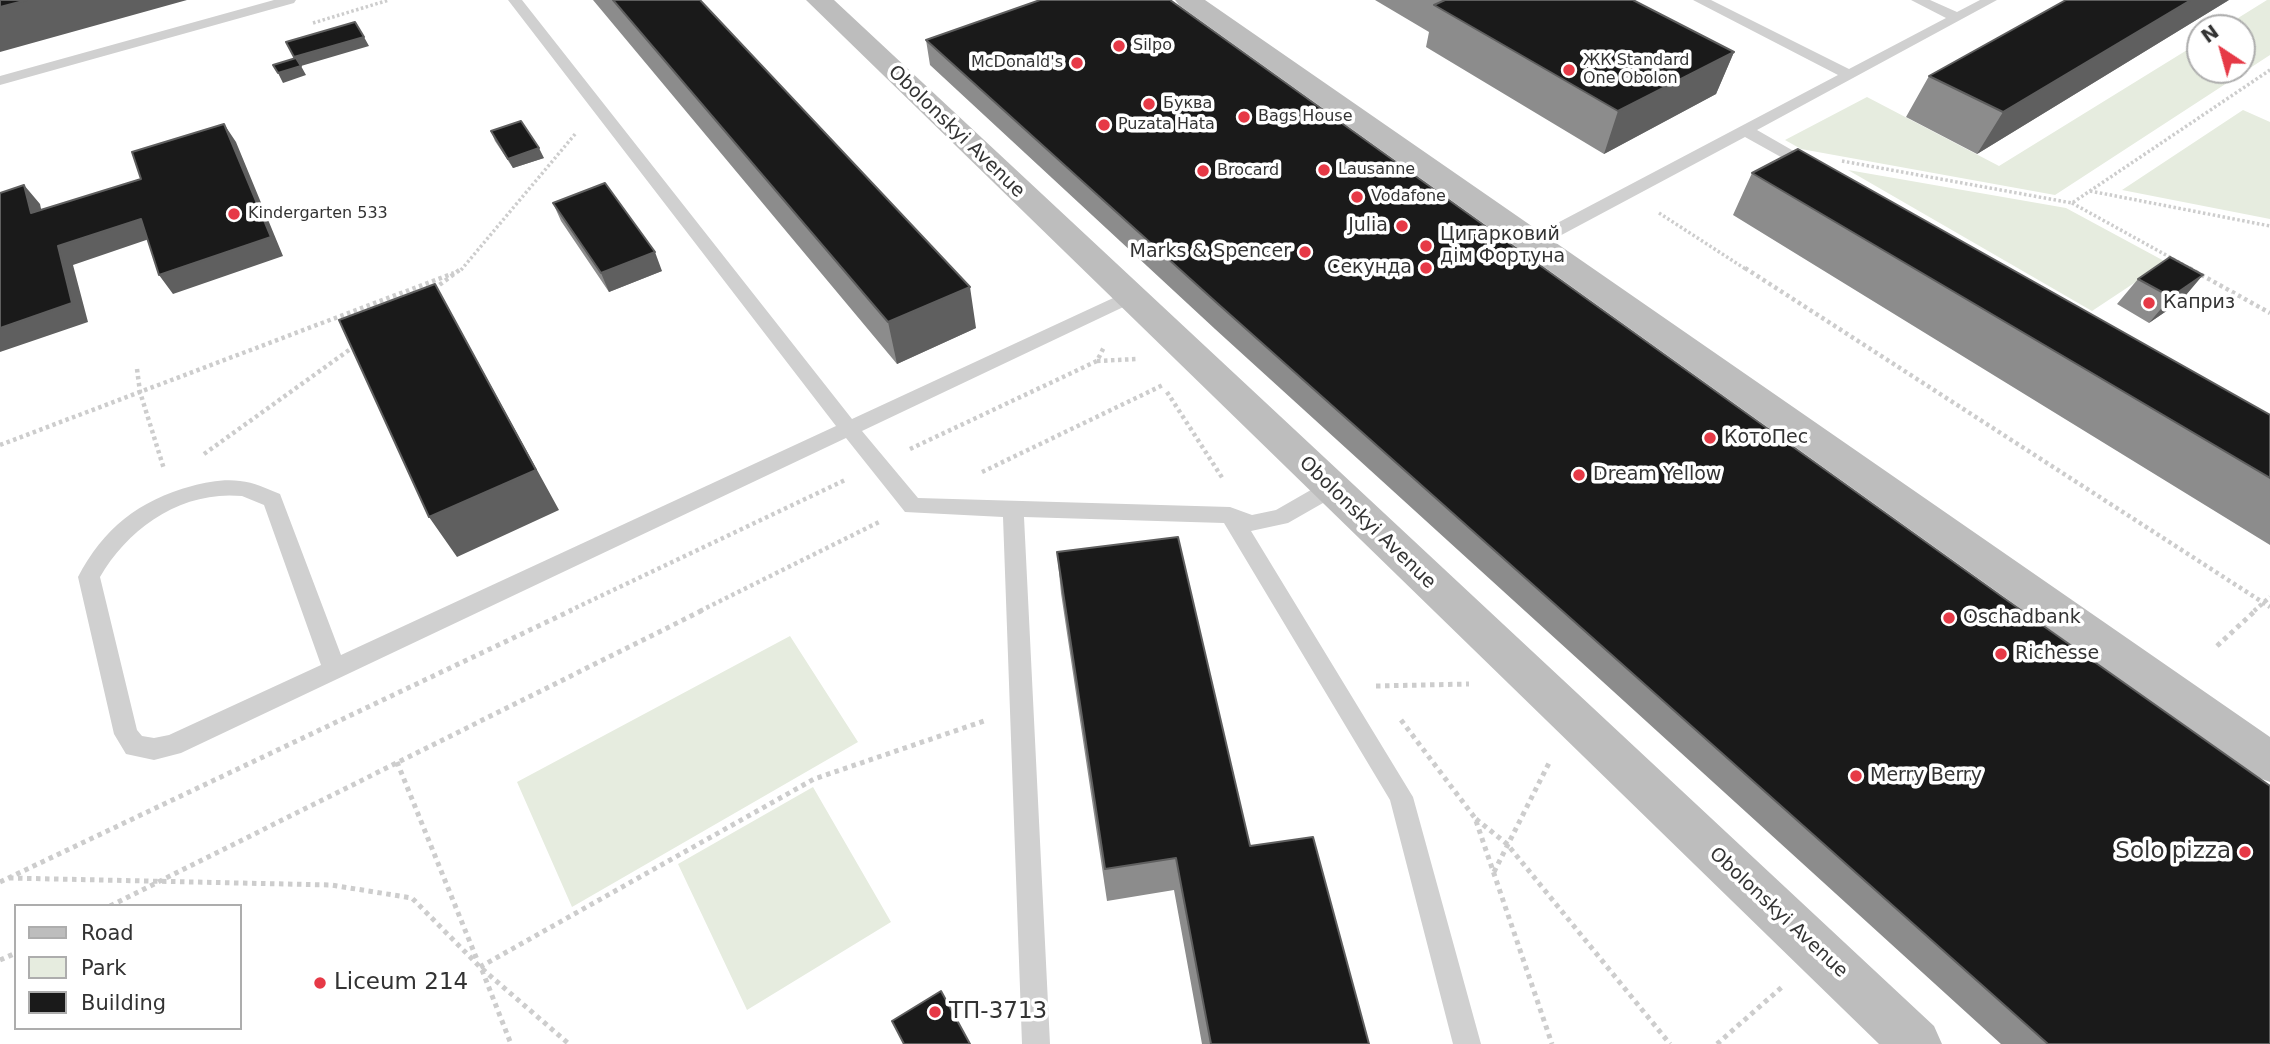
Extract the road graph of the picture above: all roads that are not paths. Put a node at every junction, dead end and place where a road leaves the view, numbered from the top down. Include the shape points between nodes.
1 (289, 0) edge
2 (515, 0) edge
3 (819, 0) edge
4 (1188, 0) edge
5 (1700, 0) edge
6 (1918, 0) edge
7 (1990, 0) edge
8 (1957, 17) junction
9 (1850, 75) junction
10 (0, 81) edge
11 (1745, 130) junction
12 (1829, 178) edge
13 (1533, 243) junction
14 (1130, 297) junction
15 (849, 429) junction
16 (1330, 489) junction
17 (1013, 509) junction
18 (1230, 515) junction
19 (334, 669) junction
20 (2270, 762) edge
21 (1036, 1044) edge
22 (1467, 1044) edge
23 (1916, 1044) edge

1 - 10 lane
2 - 15 lane
3 - 14 main road, Obolonskyi Avenue
4 - 13 main road
5 - 9 lane
6 - 8 lane
7 - 8 lane
8 - 9 lane
9 - 11 lane
11 - 12 lane
11 - 13 lane
13 - 20 main road
14 - 15 lane
14 - 16 main road, Obolonskyi Avenue
15 - 17 lane via 912,506
15 - 19 lane
16 - 18 lane via 1281,517 1251,523
16 - 23 main road, Obolonskyi Avenue
17 - 18 lane
17 - 21 lane
18 - 22 lane via 1401,797
19 - 19 lane via 273,500 239,488 171,489 108,546 89,577 127,734 135,746 172,746

